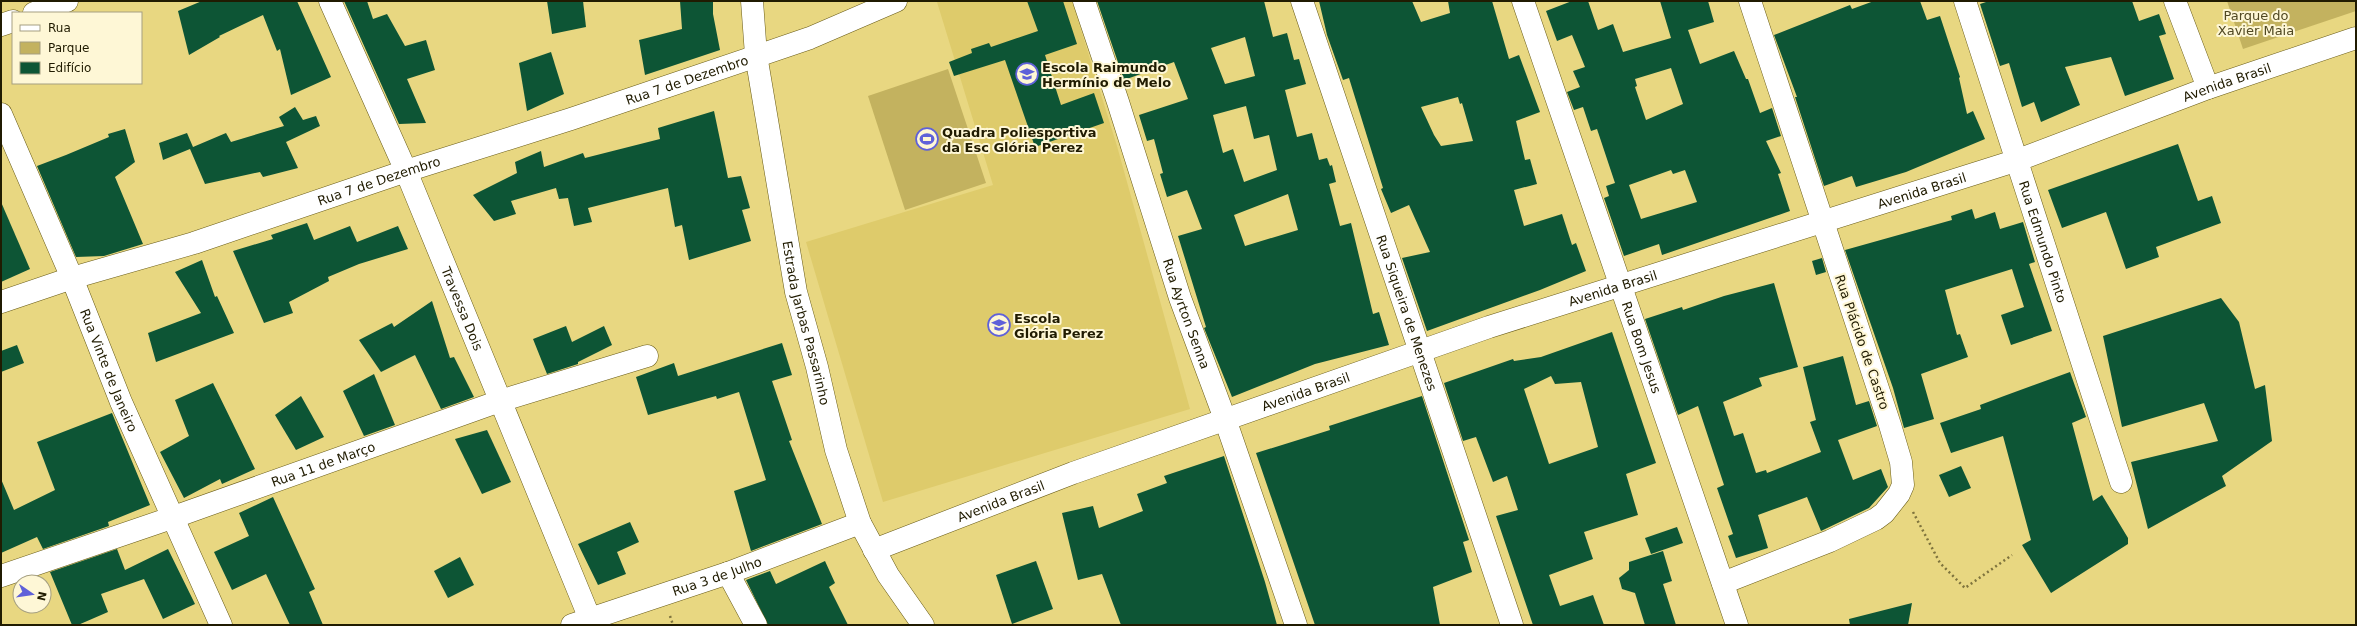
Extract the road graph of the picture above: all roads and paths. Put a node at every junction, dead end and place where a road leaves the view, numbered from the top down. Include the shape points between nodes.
1 (67, 1) edge
2 (330, 1) edge
3 (752, 1) edge
4 (896, 1) edge
5 (1084, 1) edge
6 (1302, 1) edge
7 (1523, 1) edge
8 (1750, 1) edge
9 (1965, 1) edge
10 (2175, 1) edge
11 (37, 12) edge
12 (12, 21) edge
13 (1, 25) edge
14 (2356, 38) edge
15 (756, 55) junction
16 (2208, 88) junction
17 (1, 114) edge
18 (2018, 160) junction
19 (406, 171) junction
20 (1822, 220) junction
21 (72, 278) junction
22 (1622, 286) junction
23 (1, 302) edge
24 (1422, 352) junction
25 (647, 356) dead end
26 (500, 401) junction
27 (1225, 419) junction
28 (2121, 482) dead end
29 (1899, 494) junction
30 (174, 517) junction
31 (860, 523) junction
32 (874, 550) junction
33 (2012, 555) dead end
34 (728, 573) junction
35 (1, 576) edge
36 (1723, 583) junction
37 (581, 622) edge
38 (221, 625) edge
39 (756, 625) edge
40 (923, 625) edge
41 (1296, 625) edge
42 (1512, 625) edge
43 (1737, 625) edge

1 - 11 street
2 - 19 street, Travessa Dois
3 - 15 street, Estrada Jarbas Passarinho
4 - 15 street, Rua 7 de Dezembro via 810,38
5 - 27 street, Rua Ayrton Senna via 1180,298
6 - 24 street, Rua Siqueira de Menezes
7 - 22 street, Rua Bom Jesus
8 - 20 street, Rua Plácido de Castro
9 - 18 street, Rua Edmundo Pinto
10 - 16 street
12 - 13 street
14 - 16 street, Avenida Brasil
15 - 19 street, Rua 7 de Dezembro via 572,119
15 - 31 street, Estrada Jarbas Passarinho via 796,292 836,450
16 - 18 street, Avenida Brasil
17 - 21 street, Rua Vinte de Janeiro
18 - 20 street, Avenida Brasil
18 - 28 street, Rua Edmundo Pinto
19 - 21 street, Rua 7 de Dezembro via 194,242
19 - 26 street, Travessa Dois
20 - 22 street, Avenida Brasil
20 - 29 street, Rua Plácido de Castro via 1901,462 1903,485
21 - 23 street, Rua 7 de Dezembro
21 - 30 street, Rua Vinte de Janeiro via 121,402
22 - 24 street, Avenida Brasil via 1489,327
22 - 36 street, Rua Bom Jesus
24 - 27 street, Avenida Brasil
24 - 42 street, Rua Siqueira de Menezes
25 - 26 street, Rua 11 de Março
26 - 30 street, Rua 11 de Março
26 - 37 street, Travessa Dois
27 - 32 street, Avenida Brasil via 1044,484
27 - 41 street, Rua Ayrton Senna
29 - 33 path via 1918,518 1940,563 1965,588
29 - 36 street via 1876,519
30 - 35 street, Rua 11 de Março
30 - 38 street, Rua Vinte de Janeiro
31 - 32 street, Estrada Jarbas Passarinho
31 - 34 street, Rua 3 de Julho
32 - 40 street, Estrada Jarbas Passarinho
34 - 37 street, Rua 3 de Julho
34 - 39 street
36 - 43 street, Rua Bom Jesus

